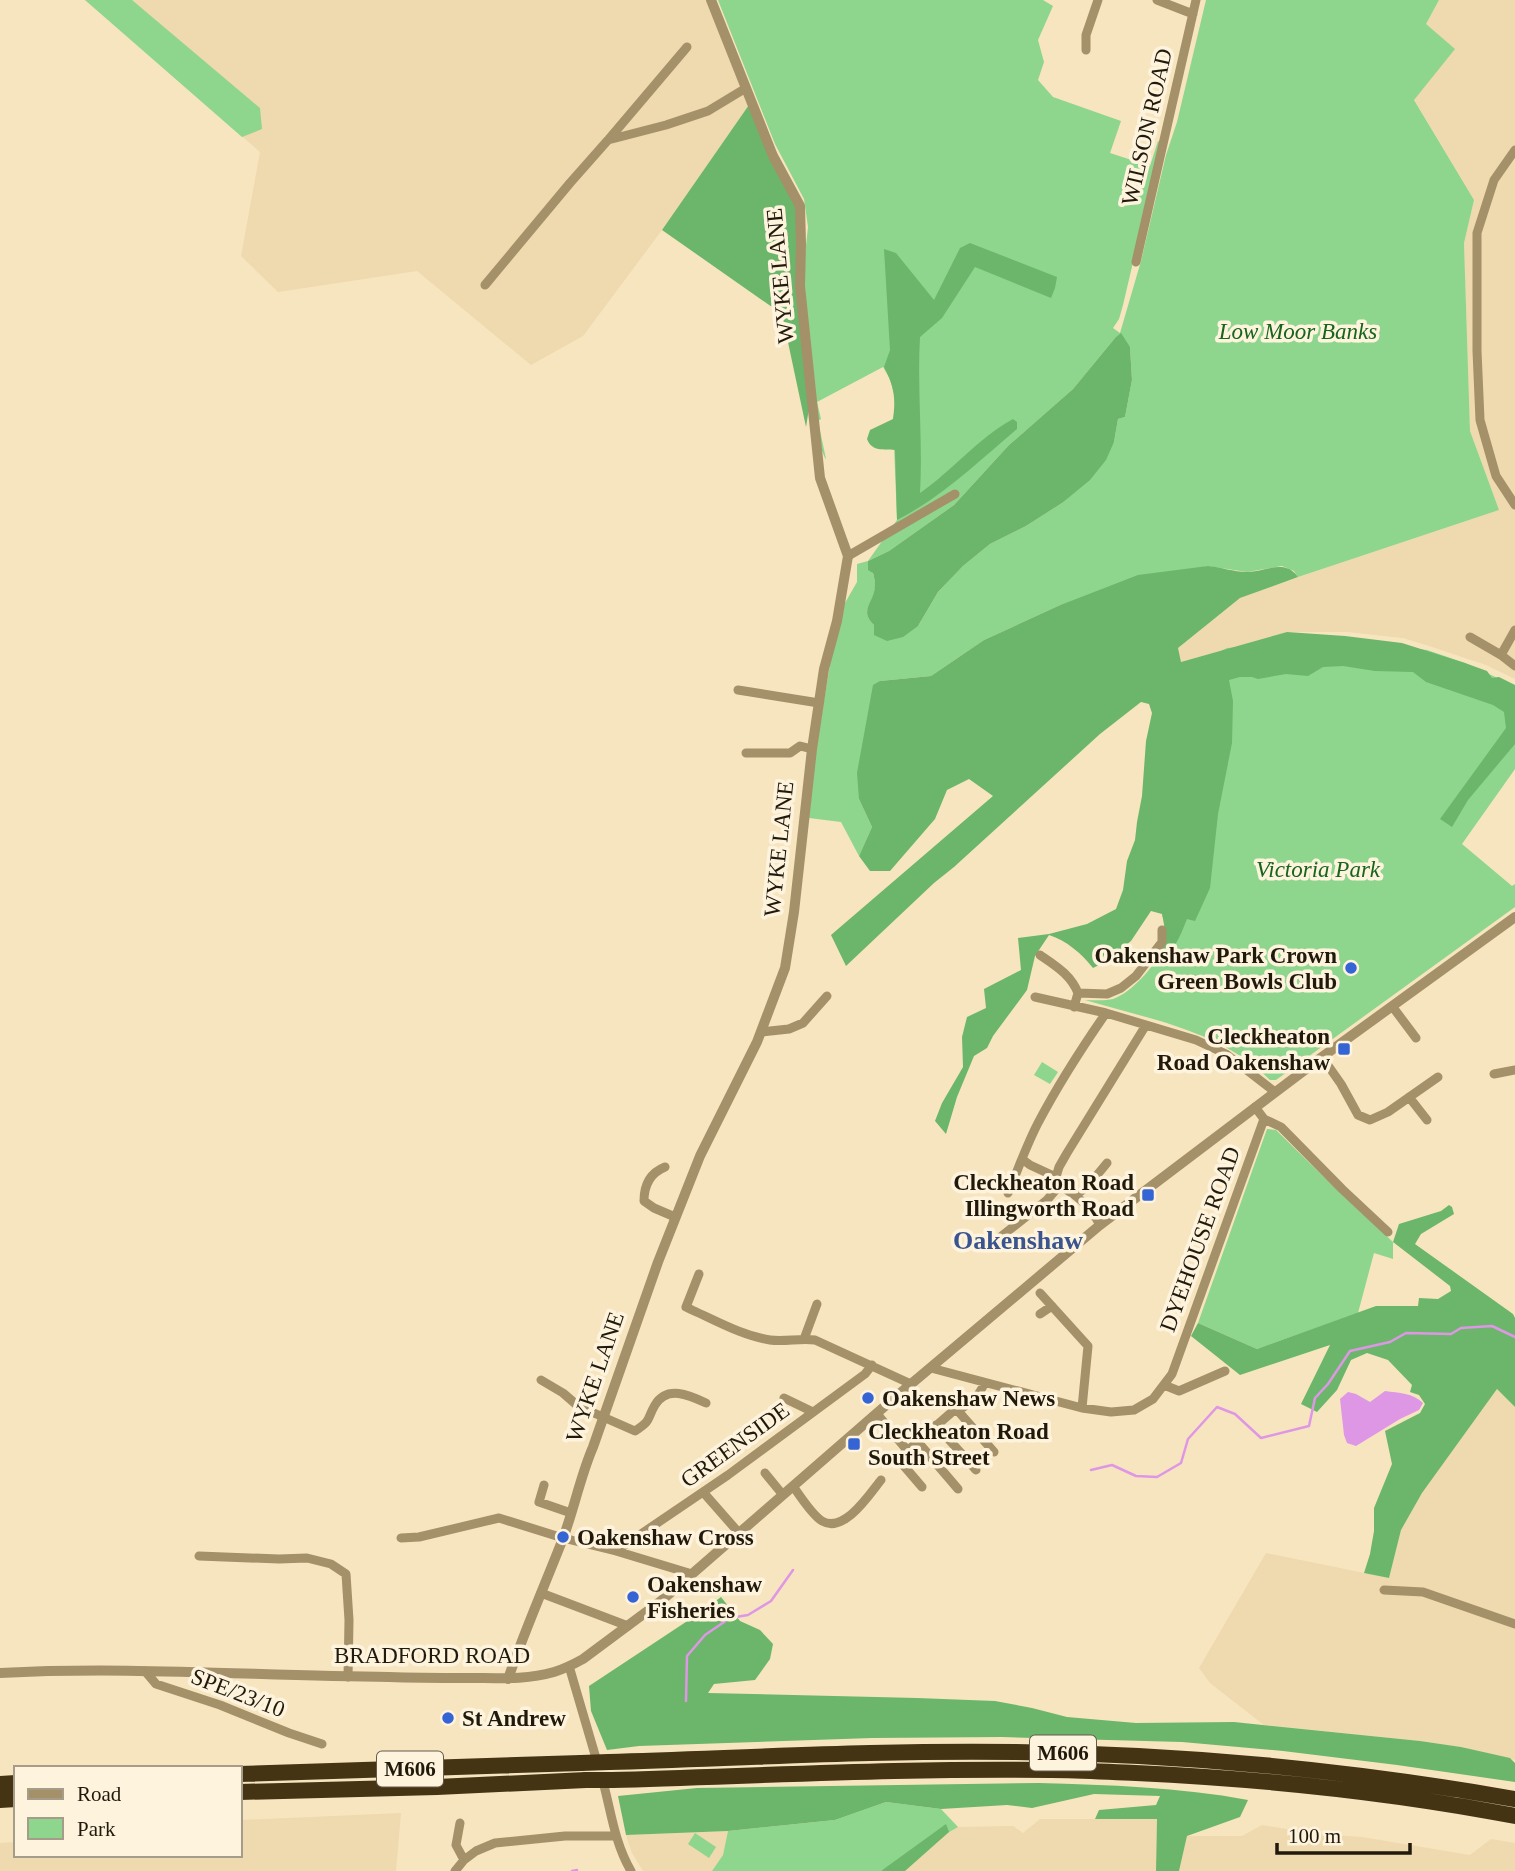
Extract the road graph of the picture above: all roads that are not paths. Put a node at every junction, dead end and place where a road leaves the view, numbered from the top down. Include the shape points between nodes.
1 (711, 0) edge
2 (1098, 0) edge
3 (1157, 0) edge
4 (1196, 0) edge
5 (1193, 14) junction
6 (687, 47) dead end
7 (1086, 50) dead end
8 (746, 88) junction
9 (608, 140) junction
10 (1515, 150) edge
11 (1136, 262) dead end
12 (485, 285) dead end
13 (955, 494) dead end
14 (1515, 505) edge
15 (848, 556) junction
16 (1515, 630) edge
17 (1470, 638) dead end
18 (1501, 655) junction
19 (1515, 666) edge
20 (738, 690) dead end
21 (819, 703) junction
22 (812, 748) junction
23 (746, 753) dead end
24 (1515, 917) edge
25 (1162, 930) dead end
26 (1040, 955) dead end
27 (1078, 993) junction
28 (827, 996) dead end
29 (1035, 997) dead end
30 (1392, 1006) junction
31 (1074, 1007) junction
32 (1106, 1013) junction
33 (1146, 1025) junction
34 (761, 1031) junction
35 (1416, 1038) dead end
36 (1322, 1057) junction
37 (1515, 1070) edge
38 (1494, 1074) dead end
39 (1438, 1077) dead end
40 (1275, 1092) junction
41 (1409, 1097) junction
42 (1255, 1107) junction
43 (1264, 1119) junction
44 (1427, 1120) dead end
45 (1022, 1159) junction
46 (1107, 1163) dead end
47 (665, 1167) dead end
48 (1058, 1182) junction
49 (1008, 1193) dead end
50 (1076, 1195) junction
51 (675, 1217) junction
52 (1100, 1225) junction
53 (1388, 1232) dead end
54 (971, 1240) dead end
55 (699, 1274) dead end
56 (1041, 1293) dead end
57 (817, 1304) dead end
58 (1052, 1306) junction
59 (1040, 1314) dead end
60 (804, 1339) junction
61 (872, 1365) junction
62 (931, 1368) junction
63 (1224, 1371) dead end
64 (541, 1380) dead end
65 (984, 1383) junction
66 (911, 1384) junction
67 (1164, 1385) junction
68 (784, 1398) dead end
69 (706, 1403) dead end
70 (1082, 1408) junction
71 (958, 1411) junction
72 (813, 1412) junction
73 (877, 1414) junction
74 (604, 1418) junction
75 (936, 1425) junction
76 (917, 1441) junction
77 (907, 1450) junction
78 (994, 1452) dead end
79 (976, 1470) dead end
80 (765, 1473) dead end
81 (881, 1480) dead end
82 (544, 1486) dead end
83 (793, 1486) junction
84 (922, 1487) dead end
85 (958, 1489) dead end
86 (703, 1492) junction
87 (783, 1495) junction
88 (571, 1513) junction
89 (739, 1533) junction
90 (401, 1538) dead end
91 (563, 1538) junction
92 (616, 1551) junction
93 (198, 1556) dead end
94 (692, 1574) junction
95 (1384, 1590) dead end
96 (541, 1593) junction
97 (1515, 1624) edge
98 (628, 1626) junction
99 (569, 1666) junction
100 (145, 1671) junction
101 (0, 1673) edge
102 (348, 1677) junction
103 (508, 1679) junction
104 (322, 1744) dead end
105 (242, 1774) edge
106 (242, 1792) edge
107 (1515, 1799) edge
108 (1515, 1816) edge
109 (460, 1823) dead end
110 (615, 1836) junction
111 (464, 1860) junction
112 (456, 1871) edge
113 (631, 1871) edge

1 - 8 street, WYKE LANE
2 - 7 street via 1086,35
3 - 5 street
4 - 5 street, WILSON ROAD
5 - 11 street, WILSON ROAD
6 - 9 street
8 - 9 street via 708,111
8 - 15 street, WYKE LANE via 773,156 800,206 800,286 820,478
9 - 12 street
10 - 14 street via 1494,180 1477,233 1480,420 1496,476
13 - 15 street
15 - 21 street, WYKE LANE
16 - 18 street
17 - 18 street
18 - 19 street
20 - 21 street
21 - 22 street, WYKE LANE
22 - 23 street
22 - 34 street, WYKE LANE via 789,950
24 - 30 street, BRADFORD ROAD
25 - 27 street via 1162,942 1121,988 1107,994
26 - 27 street via 1063,971
27 - 31 street
28 - 34 street via 803,1023
29 - 31 street
30 - 35 street
30 - 36 street, BRADFORD ROAD
31 - 32 street
32 - 33 street
32 - 45 street via 1069,1066
33 - 40 street via 1226,1054
33 - 48 street via 1059,1167
34 - 51 street, WYKE LANE via 699,1156
36 - 40 street, BRADFORD ROAD
36 - 41 street via 1358,1115 1370,1120
37 - 38 street
39 - 41 street
40 - 42 street, BRADFORD ROAD
41 - 44 street
42 - 43 street
42 - 52 street, BRADFORD ROAD
43 - 53 street via 1281,1127
43 - 67 street, DYEHOUSE ROAD via 1172,1374
45 - 48 street
45 - 49 street
46 - 50 street
47 - 51 street via 654,1173 643,1201
48 - 50 street
48 - 54 street via 1047,1200 998,1239
50 - 52 street
51 - 74 street, WYKE LANE
52 - 62 street, BRADFORD ROAD
55 - 60 street via 685,1307 746,1334 773,1340
56 - 58 street
57 - 60 street
58 - 59 street
58 - 70 street via 1088,1346
60 - 61 street
61 - 66 street
61 - 72 street, GREENSIDE
62 - 65 street, DYEHOUSE ROAD
62 - 66 street, BRADFORD ROAD
63 - 67 street via 1179,1391
64 - 74 street
65 - 70 street, DYEHOUSE ROAD
65 - 71 street
66 - 73 street, BRADFORD ROAD
67 - 70 street, DYEHOUSE ROAD via 1153,1399 1134,1410
68 - 72 street
69 - 74 street via 677,1392 664,1395 648,1423 635,1431
71 - 75 street
71 - 78 street
72 - 86 street, GREENSIDE
73 - 77 street
73 - 83 street, BRADFORD ROAD
74 - 88 street, WYKE LANE
75 - 76 street
75 - 79 street
76 - 77 street
76 - 85 street
77 - 84 street via 898,1459
80 - 87 street
81 - 83 street via 847,1520 834,1524 822,1521
82 - 88 street via 539,1502
83 - 87 street, BRADFORD ROAD
86 - 89 street
86 - 92 street, GREENSIDE
87 - 89 street, BRADFORD ROAD
88 - 91 street, WYKE LANE
89 - 94 street, BRADFORD ROAD
90 - 91 street via 499,1518
91 - 92 street
91 - 96 street, WYKE LANE
92 - 94 street
93 - 102 street via 307,1558 331,1564 346,1574
94 - 98 street, BRADFORD ROAD
95 - 97 street via 1423,1592
96 - 98 street
96 - 103 street, WYKE LANE
98 - 99 street, BRADFORD ROAD
99 - 103 street, BRADFORD ROAD
99 - 110 street
100 - 101 street, BRADFORD ROAD
100 - 102 street, BRADFORD ROAD
100 - 104 street, SPE/23/10 via 156,1684
102 - 103 street, BRADFORD ROAD
105 - 107 highway, M606, bridge via 1016,1752 1272,1765
106 - 108 highway, M606, bridge via 1053,1769 1278,1783
109 - 111 street via 456,1845
110 - 111 street via 495,1843
110 - 113 street
111 - 112 street

